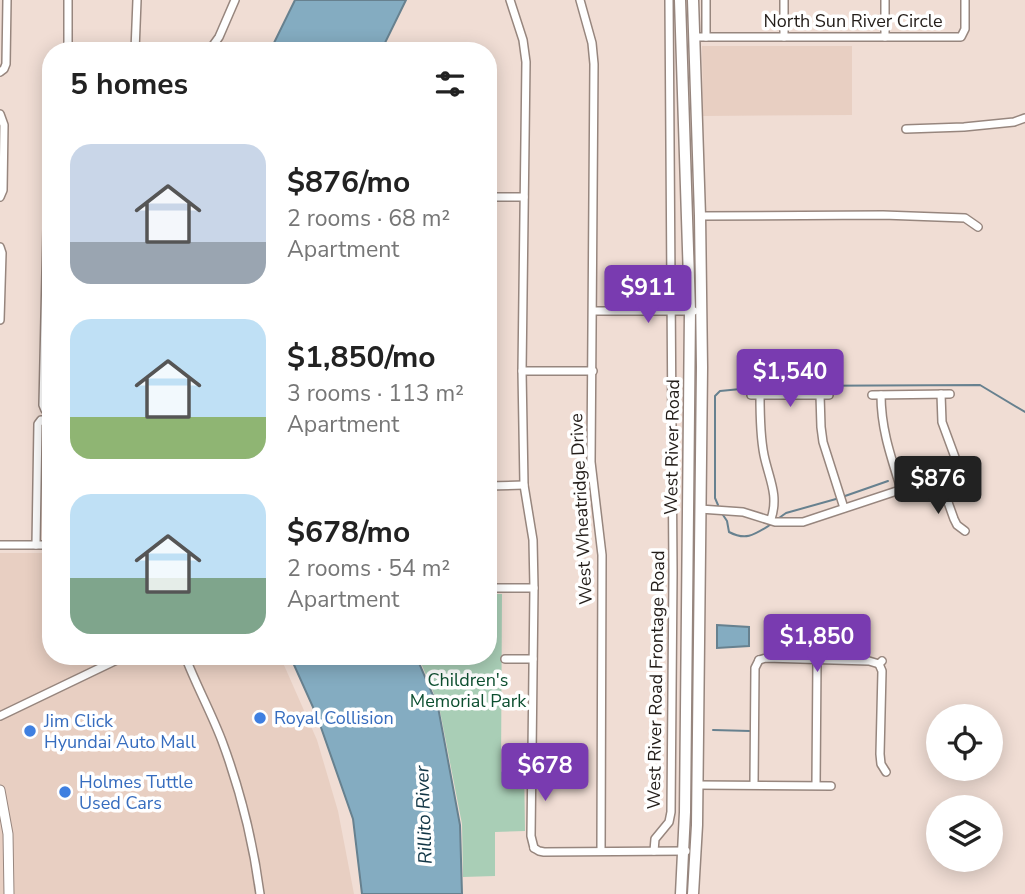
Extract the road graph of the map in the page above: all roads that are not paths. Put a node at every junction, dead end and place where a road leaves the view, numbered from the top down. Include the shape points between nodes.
1 (7, 0) edge
2 (68, 0) edge
3 (136, 0) edge
4 (510, 0) edge
5 (580, 0) edge
6 (669, 0) edge
7 (680, 0) edge
8 (693, 0) edge
9 (706, 0) edge
10 (783, 0) edge
11 (885, 0) edge
12 (965, 0) edge
13 (232, 1) edge
14 (3, 29) edge
15 (694, 37) junction
16 (706, 37) junction
17 (784, 37) junction
18 (885, 37) junction
19 (68, 42) edge
20 (135, 42) edge
21 (215, 42) edge
22 (0, 72) edge
23 (0, 114) edge
24 (1025, 118) edge
25 (906, 129) dead end
26 (0, 197) edge
27 (497, 197) edge
28 (524, 197) junction
29 (700, 216) junction
30 (978, 227) dead end
31 (0, 247) edge
32 (1, 284) edge
33 (696, 311) junction
34 (593, 312) junction
35 (671, 312) junction
36 (0, 320) edge
37 (522, 371) junction
38 (593, 372) junction
39 (941, 394) junction
40 (950, 394) dead end
41 (872, 395) dead end
42 (881, 395) junction
43 (42, 420) edge
44 (939, 477) junction
45 (524, 485) junction
46 (497, 486) edge
47 (901, 489) junction
48 (844, 508) junction
49 (700, 509) junction
50 (771, 519) junction
51 (965, 531) dead end
52 (0, 545) edge
53 (36, 545) junction
54 (42, 545) edge
55 (497, 588) edge
56 (534, 588) junction
57 (505, 659) dead end
58 (533, 659) junction
59 (817, 660) junction
60 (106, 665) edge
61 (189, 665) edge
62 (0, 716) edge
63 (886, 772) dead end
64 (754, 784) junction
65 (697, 785) junction
66 (816, 785) junction
67 (831, 786) dead end
68 (0, 790) edge
69 (696, 850) junction
70 (601, 851) junction
71 (684, 851) junction
72 (654, 852) junction
73 (9, 894) edge
74 (260, 894) edge
75 (681, 894) edge
76 (693, 894) edge

1 - 14 street
2 - 19 street
3 - 20 street
4 - 28 street via 526,62
5 - 34 street, West Wheatridge Drive via 594,64
6 - 35 street, West River Road Frontage Road
7 - 33 main road, West River Road
8 - 15 main road, West River Road
9 - 16 street
10 - 17 street
11 - 18 street
12 - 18 street, North Sun River Circle via 961,37
13 - 21 street
14 - 22 street via 6,64
15 - 16 street, North Sun River Circle
15 - 29 main road, West River Road
16 - 17 street, North Sun River Circle
17 - 18 street, North Sun River Circle
23 - 26 street via 4,125
24 - 25 street
27 - 28 street
28 - 37 street
29 - 30 street via 883,215 965,219
29 - 33 main road, West River Road
31 - 32 street
32 - 36 street
33 - 35 street
33 - 49 main road, West River Road
33 - 71 main road, West River Road
34 - 35 street
34 - 38 street, West Wheatridge Drive
35 - 72 street, West River Road Frontage Road via 671,812 655,839
37 - 38 street
37 - 45 street
38 - 70 street, West Wheatridge Drive via 592,462 602,555
39 - 40 street
39 - 42 street
39 - 44 street via 942,422 958,469
41 - 42 street
42 - 47 street via 884,434
43 - 53 street via 38,424
44 - 47 street
44 - 51 street via 954,519
45 - 46 street
45 - 56 street via 533,540
47 - 48 street
48 - 50 street via 803,522
48 - 50 street via 823,442 824,395 755,395 775,495
49 - 50 street
49 - 65 main road, West River Road
52 - 53 street
53 - 54 street
55 - 56 street
56 - 58 street
57 - 58 street
58 - 70 street via 531,850
59 - 63 street via 880,662 880,754
59 - 64 street via 757,659
59 - 66 street
60 - 62 street
61 - 74 street via 243,804
64 - 65 street
64 - 66 street
65 - 69 main road, West River Road
66 - 67 street
68 - 73 street via 8,834
69 - 71 street
69 - 76 main road, West River Road
70 - 72 street
71 - 72 street
71 - 75 main road, West River Road

